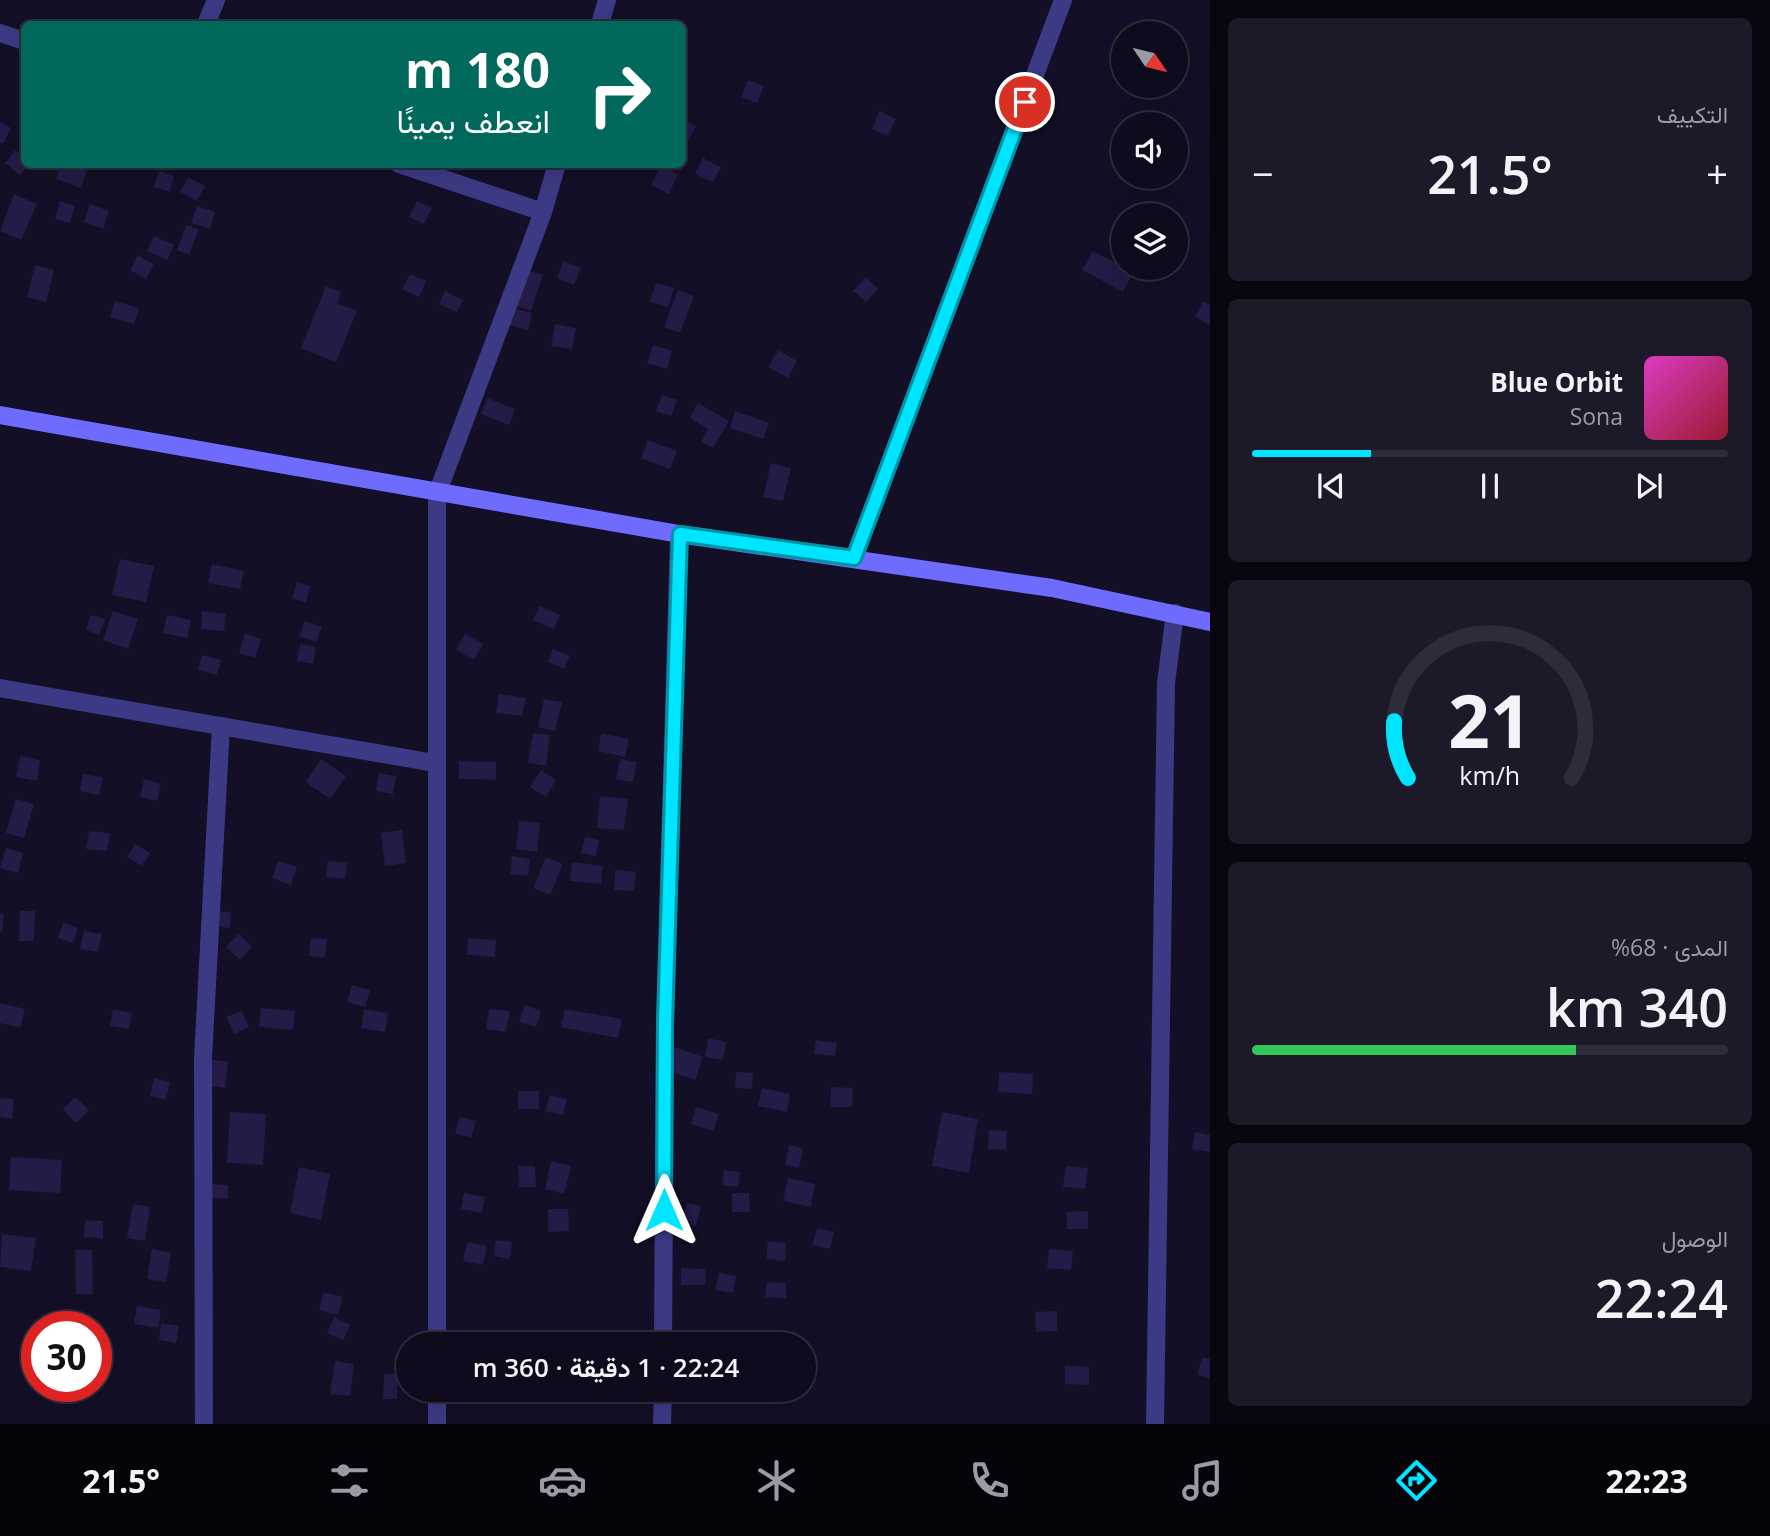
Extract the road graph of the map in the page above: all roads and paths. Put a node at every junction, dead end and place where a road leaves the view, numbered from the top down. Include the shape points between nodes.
1 (216, 0) edge
2 (607, 0) edge
3 (1063, 0) edge
4 (207, 21) edge
5 (601, 21) edge
6 (0, 33) edge
7 (21, 40) edge
8 (411, 168) edge
9 (556, 168) edge
10 (542, 212) junction
11 (0, 415) edge
12 (437, 494) junction
13 (680, 534) junction
14 (854, 558) junction
15 (1175, 613) junction
16 (1210, 622) edge
17 (0, 688) edge
18 (221, 726) junction
19 (435, 763) junction
20 (437, 1332) edge
21 (663, 1332) edge
22 (437, 1402) edge
23 (663, 1402) edge
24 (204, 1424) edge
25 (437, 1424) edge
26 (662, 1424) edge
27 (1155, 1424) edge

1 - 4 street
2 - 5 street
3 - 14 street
6 - 7 street
8 - 10 street
9 - 10 street
10 - 12 street
11 - 12 main road
12 - 13 main road
12 - 19 street
13 - 14 main road
13 - 21 street via 665,1023
14 - 15 main road
15 - 16 main road
15 - 27 street via 1166,683
17 - 18 street
18 - 19 street
18 - 24 street via 203,1058
19 - 20 street
22 - 25 street
23 - 26 street

